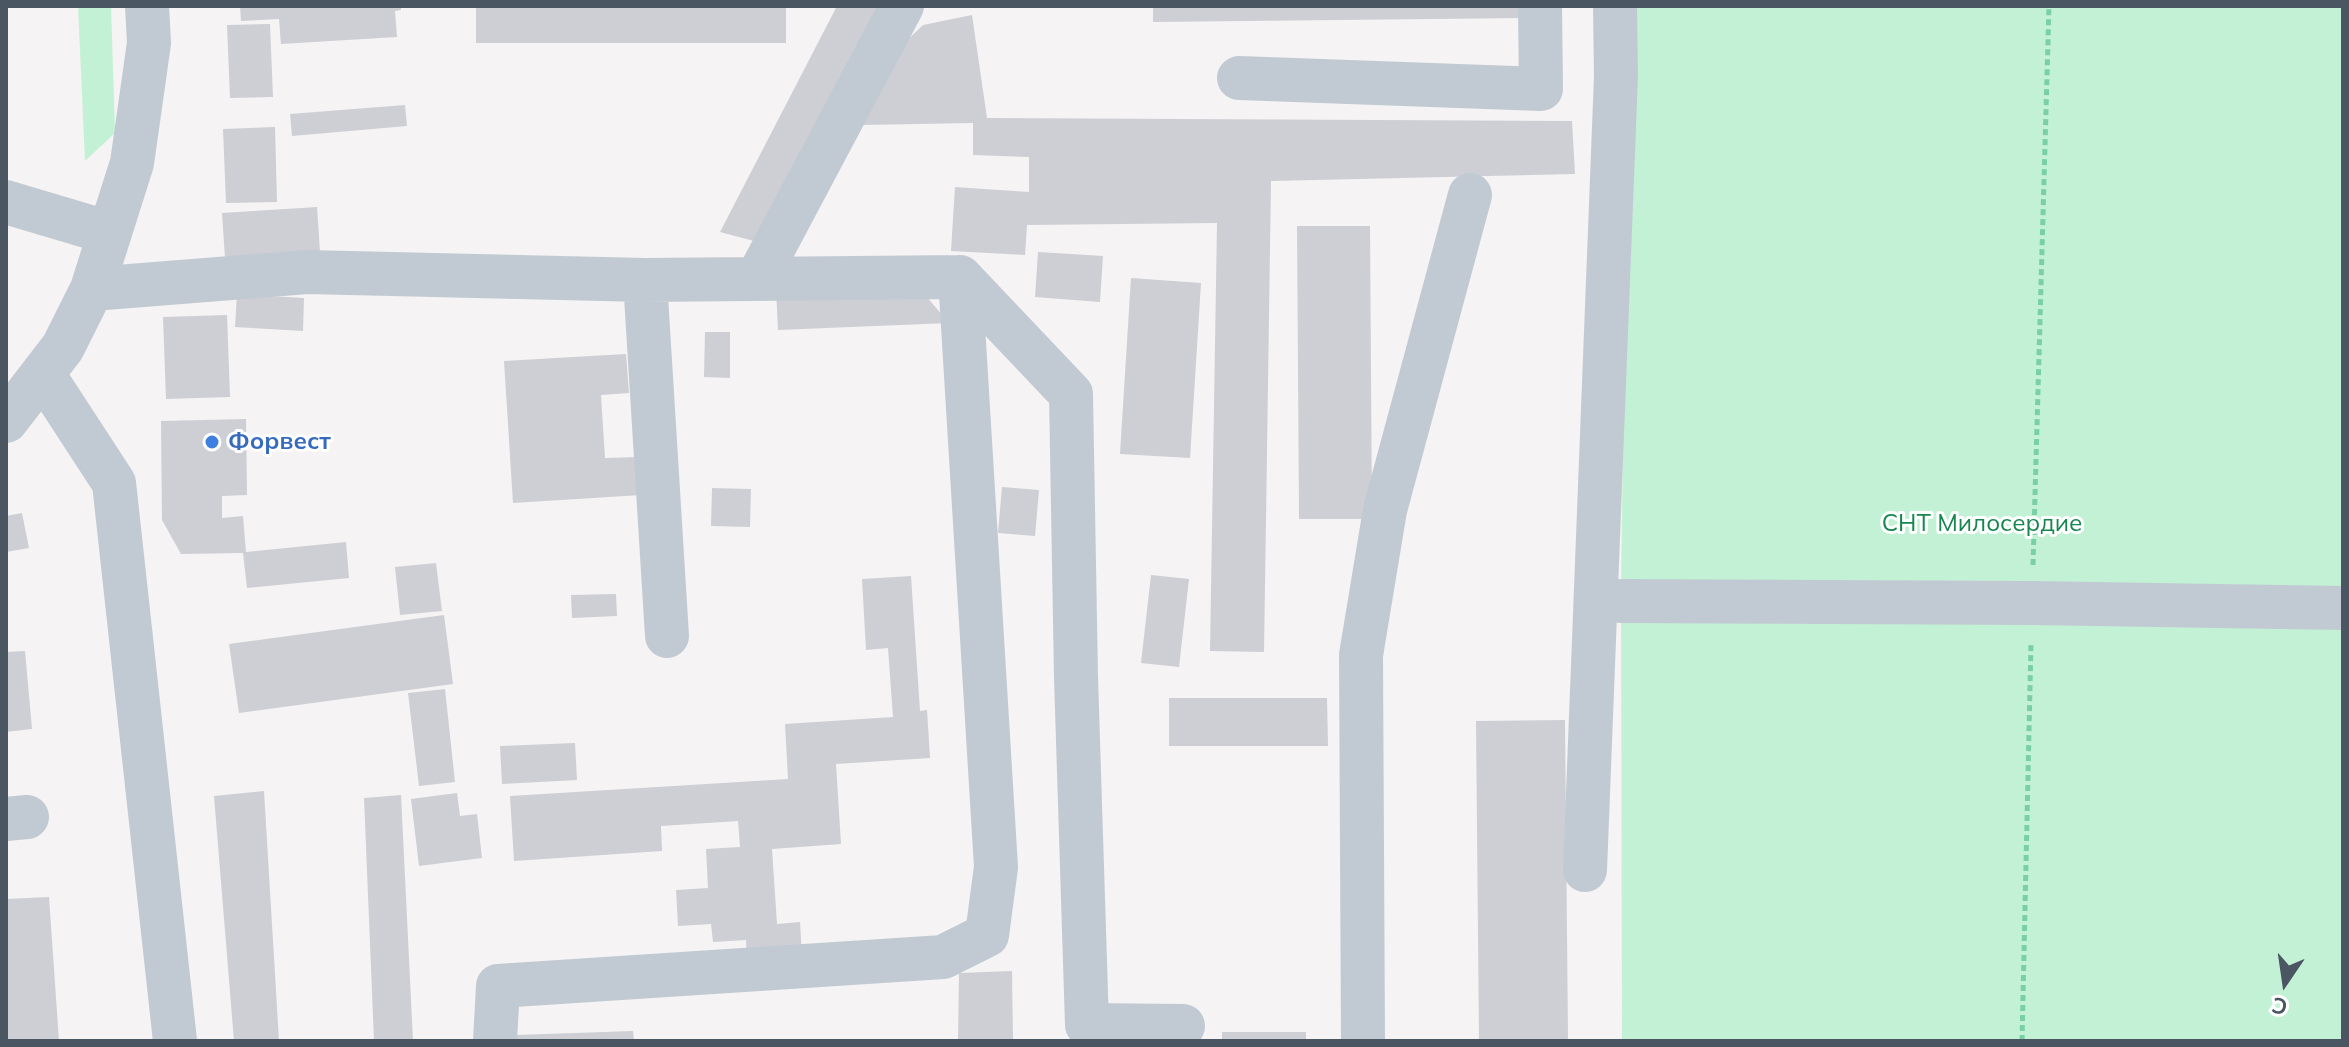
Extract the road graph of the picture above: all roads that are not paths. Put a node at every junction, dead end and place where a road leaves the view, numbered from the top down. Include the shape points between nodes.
1 (147, 6) edge
2 (902, 6) edge
3 (1540, 6) edge
4 (1615, 6) edge
5 (1239, 78) dead end
6 (1470, 195) dead end
7 (6, 202) edge
8 (110, 233) junction
9 (960, 277) junction
10 (757, 279) junction
11 (645, 280) junction
12 (92, 289) junction
13 (43, 374) junction
14 (6, 421) edge
15 (1621, 601) dead end
16 (2343, 608) edge
17 (667, 636) dead end
18 (1585, 870) dead end
19 (1183, 1026) dead end
20 (175, 1041) edge
21 (495, 1041) edge
22 (1363, 1041) edge

1 - 8 street via 149,43 132,163
2 - 10 street
3 - 5 street via 1541,89
4 - 18 street
6 - 22 street via 1385,510 1361,655
7 - 8 street
8 - 12 street
9 - 10 street
9 - 19 street via 1071,394 1087,1025
9 - 21 street via 996,867 987,935 943,957 498,986
10 - 11 street
11 - 12 street via 307,272
11 - 17 street
12 - 13 street
13 - 14 street
13 - 20 street via 114,483
15 - 16 street

